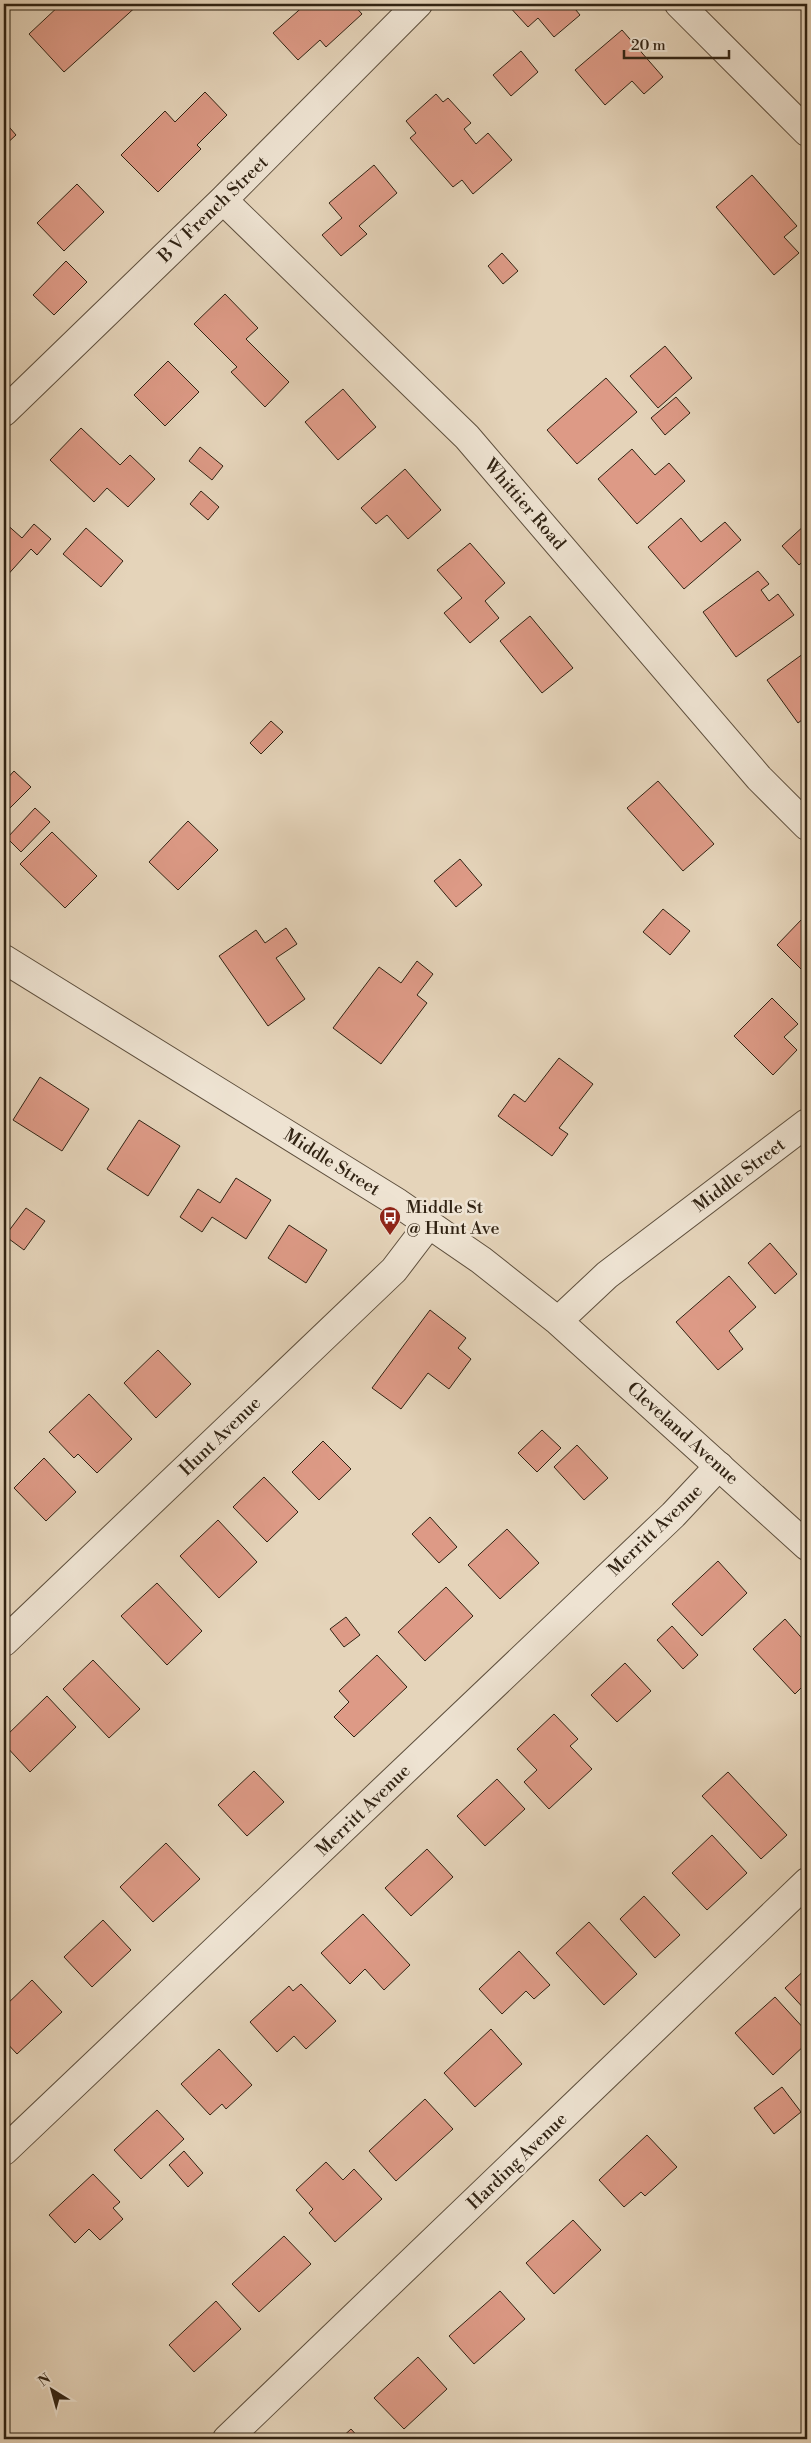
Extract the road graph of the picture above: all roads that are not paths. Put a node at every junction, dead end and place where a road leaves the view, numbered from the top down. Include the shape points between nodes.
1 (418, 4) edge
2 (679, 4) edge
3 (807, 132) edge
4 (223, 200) junction
5 (4, 412) edge
6 (807, 826) edge
7 (4, 959) edge
8 (807, 1123) edge
9 (429, 1224) junction
10 (558, 1321) junction
11 (719, 1466) junction
12 (807, 1546) edge
13 (4, 1642) edge
14 (807, 1882) edge
15 (4, 2152) edge
16 (227, 2439) edge

1 - 4 street, B V French Street
2 - 3 street
4 - 5 street, B V French Street
4 - 6 street, Whittier Road via 466,437 759,778
7 - 9 street, Middle Street
8 - 10 street, Middle Street via 607,1274
9 - 10 street, Middle Street
9 - 13 street, Hunt Avenue via 394,1270
10 - 11 street, Cleveland Avenue
11 - 12 street, Cleveland Avenue
11 - 15 street, Merritt Avenue via 673,1515
14 - 16 street, Harding Avenue

